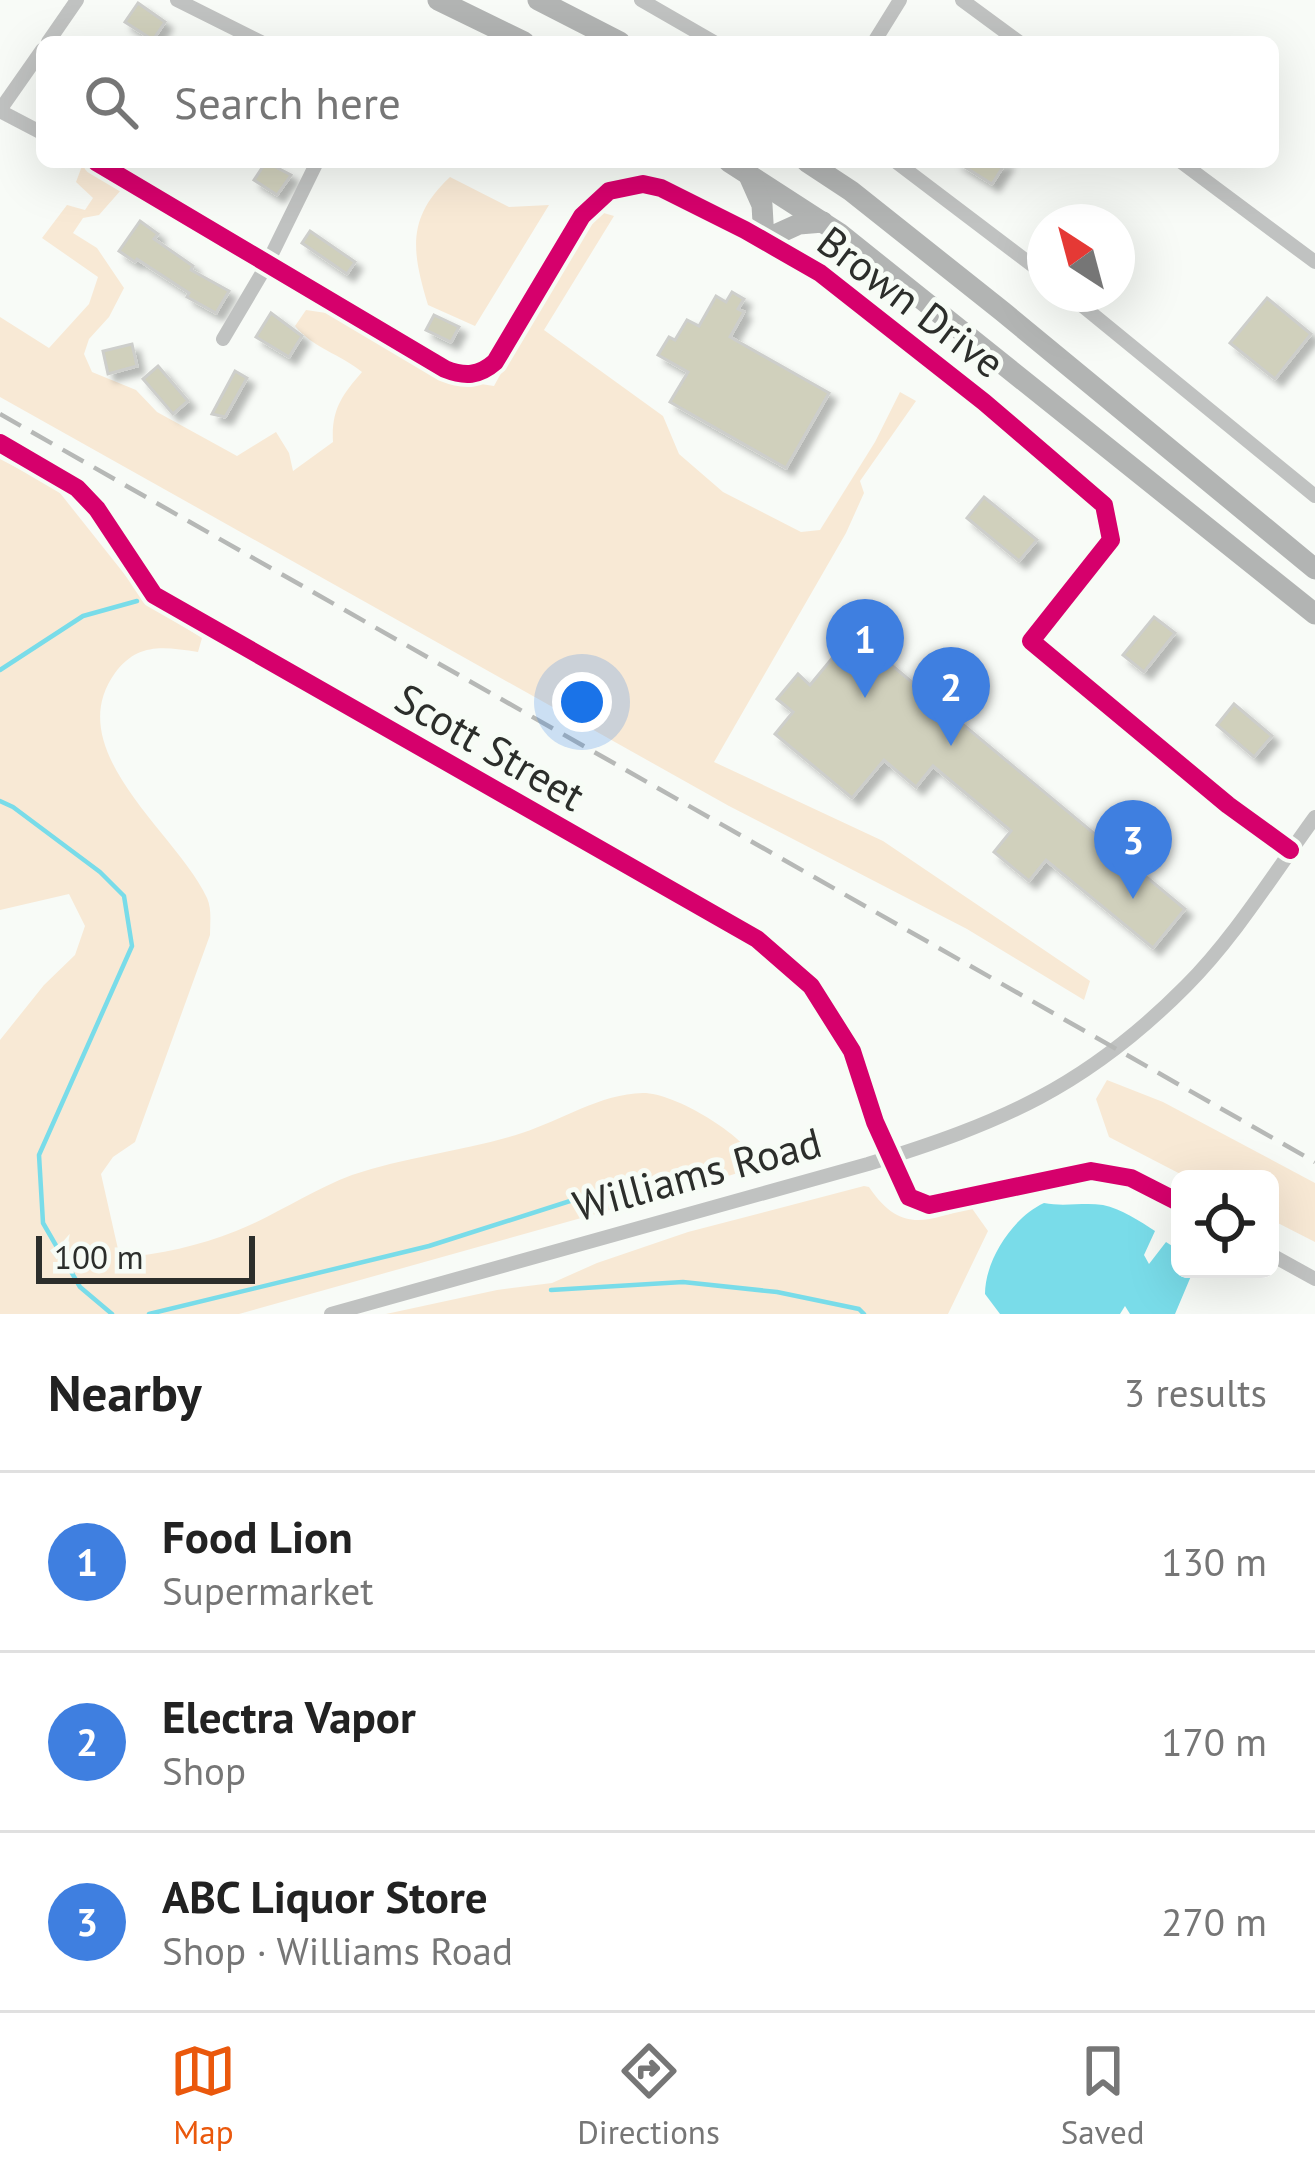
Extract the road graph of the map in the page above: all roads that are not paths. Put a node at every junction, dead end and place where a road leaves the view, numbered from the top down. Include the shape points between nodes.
1 (77, 0) edge
2 (177, 0) edge
3 (439, 0) edge
4 (538, 0) edge
5 (641, 0) edge
6 (899, 0) edge
7 (962, 0) edge
8 (52, 36) edge
9 (249, 36) edge
10 (512, 36) edge
11 (608, 36) edge
12 (704, 36) edge
13 (878, 36) edge
14 (1011, 36) edge
15 (36, 59) edge
16 (0, 111) edge
17 (36, 130) edge
18 (106, 168) edge
19 (314, 168) edge
20 (739, 168) edge
21 (740, 168) edge
22 (816, 168) edge
23 (831, 168) edge
24 (904, 168) edge
25 (1189, 168) edge
26 (851, 191) junction
27 (824, 223) junction
28 (764, 240) junction
29 (1027, 261) edge
30 (1315, 262) edge
31 (267, 264) junction
32 (1090, 312) edge
33 (223, 339) dead end
34 (0, 443) edge
35 (1315, 496) edge
36 (1315, 569) edge
37 (1315, 614) edge
38 (1315, 817) edge
39 (1290, 850) junction
40 (893, 1157) junction
41 (1171, 1198) edge
42 (1279, 1259) edge
43 (1315, 1280) edge
44 (331, 1314) edge

1 - 8 street
2 - 9 street
3 - 10 highway
4 - 11 highway
5 - 12 street
6 - 13 street
7 - 14 street
15 - 16 street
16 - 17 street
18 - 31 street, Brown Drive
19 - 31 street
20 - 28 highway via 763,205
21 - 27 highway
22 - 26 highway
23 - 26 highway
24 - 29 street
25 - 30 street
26 - 36 highway
27 - 28 highway
27 - 37 highway
28 - 31 street, Brown Drive via 661,188 610,190 582,216 495,362 466,375
28 - 39 street, Brown Drive via 888,326 1104,505 1111,540 1030,641
31 - 33 street
32 - 35 street
34 - 40 street, Scott Street via 77,488 154,595 757,939 811,986 832,1018
38 - 39 street, Williams Road
39 - 40 street, Williams Road via 1189,984 1084,1074 995,1122
40 - 41 street, Scott Street via 917,1204 1090,1171 1131,1178
40 - 44 street, Williams Road
42 - 43 street

